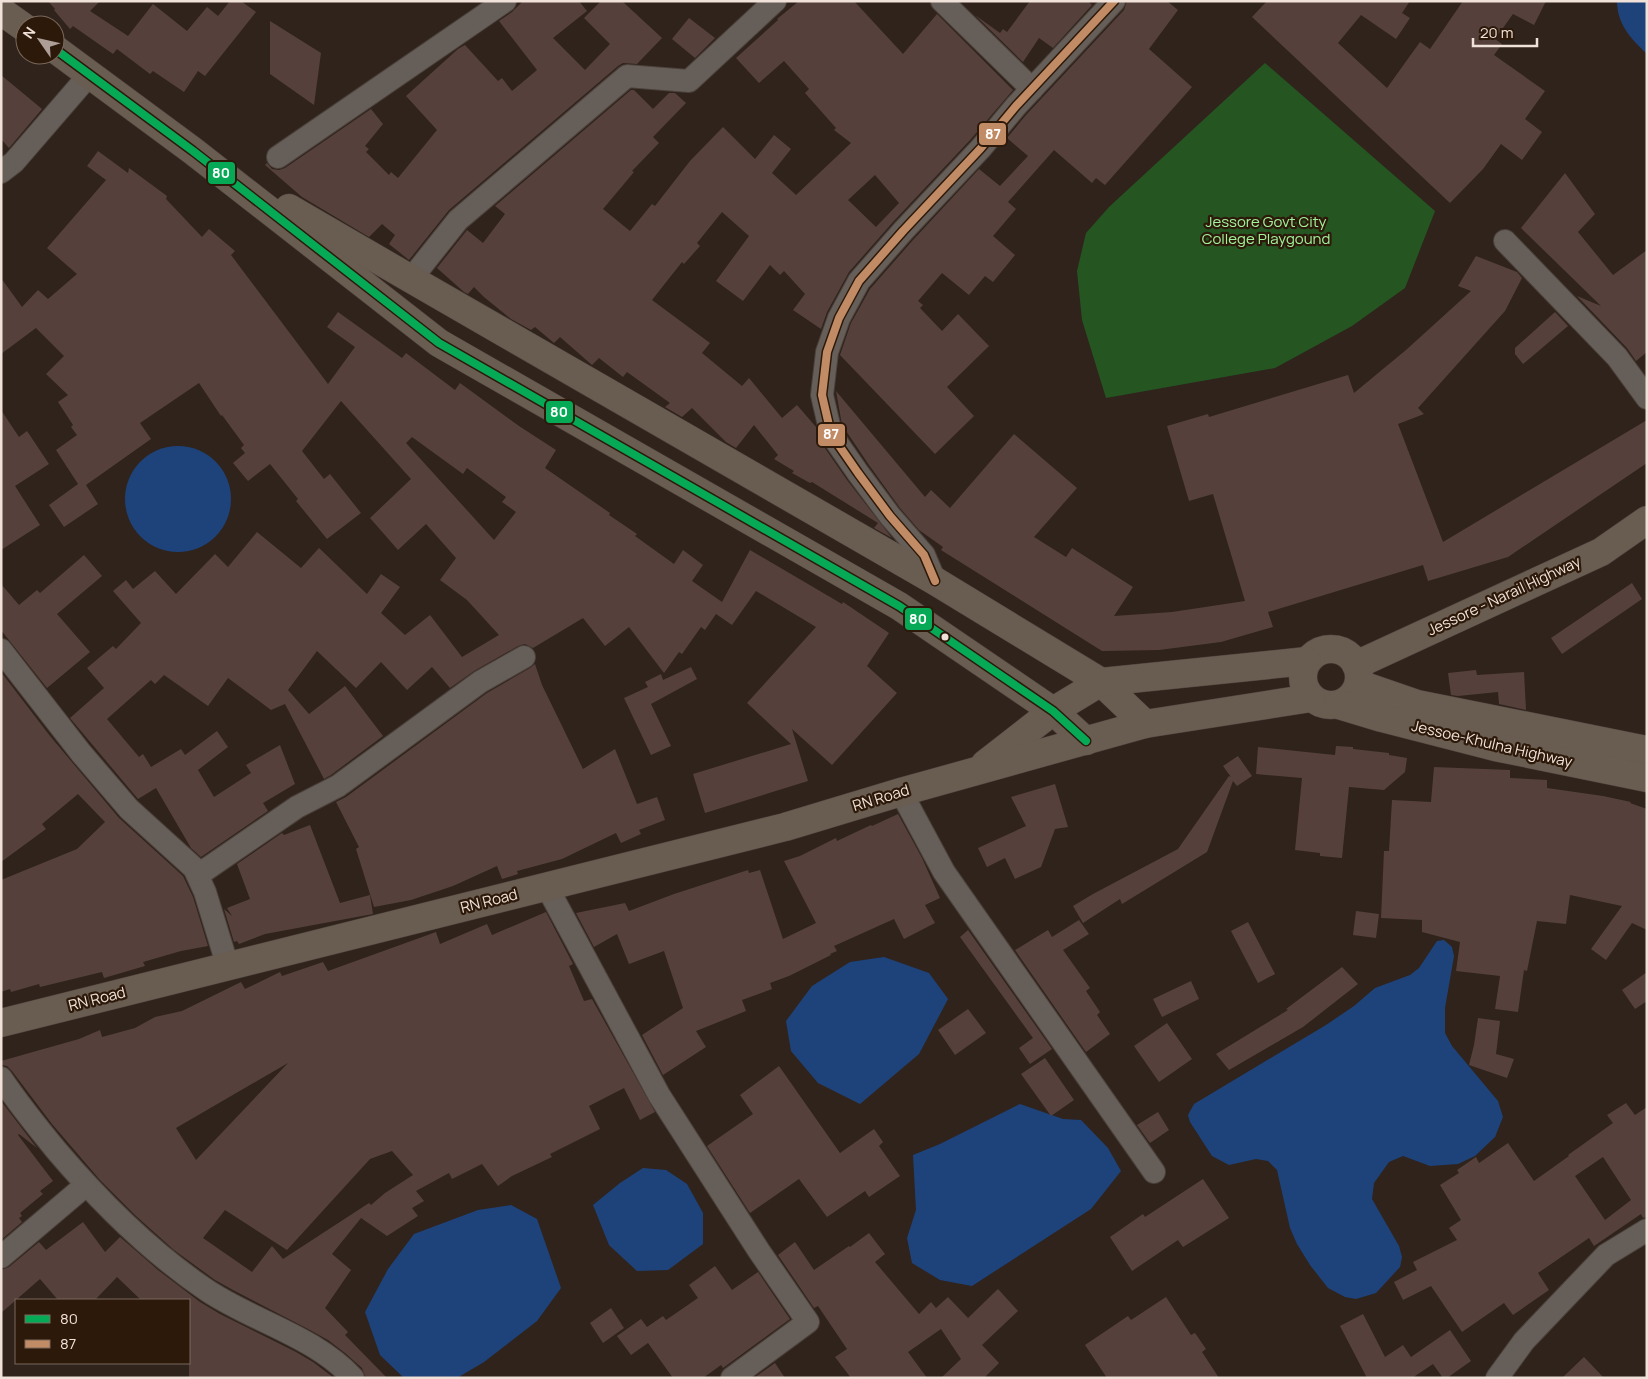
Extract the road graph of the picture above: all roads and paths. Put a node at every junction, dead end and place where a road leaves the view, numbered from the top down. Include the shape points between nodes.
1 (505, 1) edge
2 (775, 1) edge
3 (942, 1) edge
4 (1114, 1) edge
5 (1, 11) edge
6 (15, 21) edge
7 (65, 56) edge
8 (90, 74) junction
9 (1032, 89) junction
10 (193, 151) junction
11 (278, 157) dead end
12 (1, 172) edge
13 (1505, 241) dead end
14 (411, 280) junction
15 (1647, 398) edge
16 (1647, 520) edge
17 (935, 580) junction
18 (1, 650) edge
19 (524, 657) dead end
20 (1307, 661) junction
21 (1358, 674) junction
22 (1101, 682) junction
23 (1311, 698) junction
24 (1339, 705) junction
25 (1053, 711) junction
26 (1145, 724) junction
27 (1086, 741) junction
28 (1647, 750) edge
29 (976, 771) junction
30 (1647, 778) edge
31 (901, 792) junction
32 (198, 875) junction
33 (547, 887) junction
34 (228, 966) junction
35 (1, 1023) edge
36 (1, 1078) edge
37 (1154, 1172) dead end
38 (86, 1186) junction
39 (1647, 1230) edge
40 (1, 1256) edge
41 (353, 1378) edge
42 (732, 1378) edge
43 (1496, 1378) edge

1 - 11 street
2 - 14 street via 688,80 627,76 458,220
3 - 9 street
4 - 9 street
5 - 6 highway
7 - 8 highway
8 - 10 highway
8 - 12 street via 14,162
9 - 17 street via 859,281 838,318 827,352 822,395 832,434 890,516 924,554
10 - 14 highway
10 - 25 highway via 440,343 898,606
13 - 15 street via 1618,357
14 - 17 highway
16 - 21 highway, Jessore - Narail Highway via 1600,552 1542,578
17 - 22 highway
18 - 32 street via 129,809
19 - 32 street via 480,682 338,786 297,807
20 - 21 highway via 1314,654 1333,648 1350,656
20 - 22 highway
20 - 23 highway via 1302,680
21 - 24 highway via 1354,693
21 - 28 highway, Jessoe-Khulna Highway via 1417,704
22 - 25 highway
22 - 26 highway
23 - 24 highway via 1319,704
23 - 26 highway
24 - 30 highway, Jessoe-Khulna Highway via 1495,747
25 - 27 highway
25 - 29 highway, RN Road
26 - 27 highway
27 - 29 highway, RN Road
29 - 31 highway, RN Road
31 - 33 highway, RN Road via 785,827
31 - 37 street via 944,872
32 - 34 street
33 - 34 highway, RN Road
33 - 42 street via 659,1095 808,1322
34 - 35 highway, RN Road
36 - 38 street via 32,1122
38 - 40 street
38 - 41 street via 153,1250 208,1291 313,1346
39 - 43 street via 1606,1255 1524,1341

